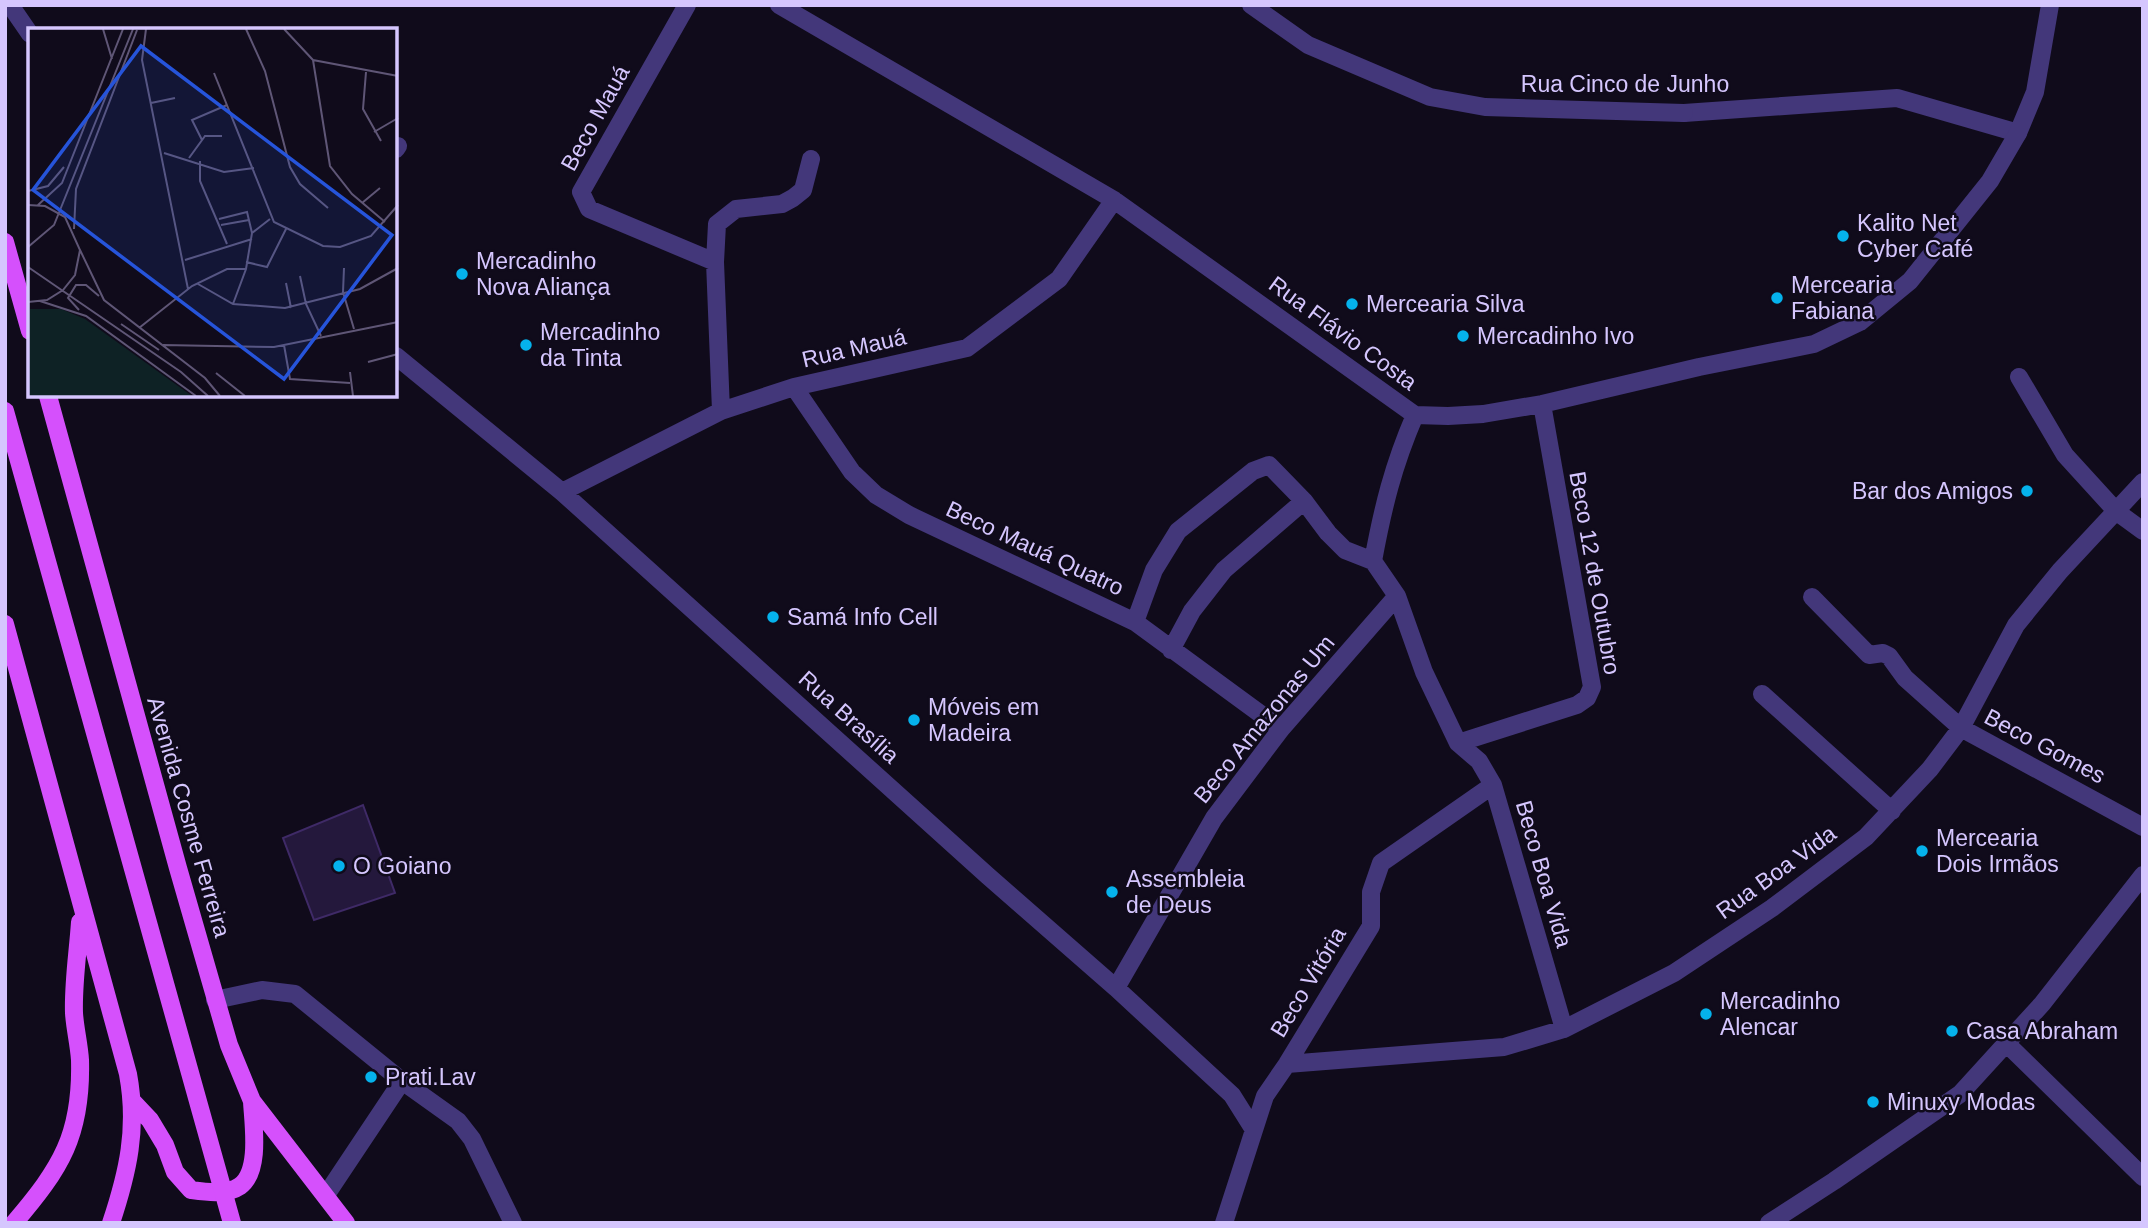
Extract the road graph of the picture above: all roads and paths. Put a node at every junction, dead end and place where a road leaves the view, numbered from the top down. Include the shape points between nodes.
1 (10, 5) edge
2 (687, 5) edge
3 (779, 5) edge
4 (1251, 5) edge
5 (2050, 5) edge
6 (28, 31) edge
7 (2018, 133) junction
8 (811, 159) dead end
9 (1114, 200) junction
10 (5, 242) edge
11 (715, 262) junction
12 (28, 324) edge
13 (397, 357) edge
14 (2019, 377) dead end
15 (794, 387) junction
16 (48, 397) edge
17 (1542, 404) junction
18 (5, 411) edge
19 (721, 411) junction
20 (1415, 415) junction
21 (2143, 482) edge
22 (562, 492) junction
23 (1304, 501) junction
24 (2117, 512) junction
25 (2143, 531) edge
26 (1373, 561) junction
27 (1397, 596) junction
28 (1812, 597) dead end
29 (1135, 622) junction
30 (5, 624) edge
31 (1171, 650) junction
32 (1762, 694) dead end
33 (1961, 728) junction
34 (1281, 729) junction
35 (1458, 743) junction
36 (1493, 785) junction
37 (1892, 811) junction
38 (2143, 827) edge
39 (2143, 875) edge
40 (82, 908) junction
41 (1116, 988) junction
42 (215, 1000) junction
43 (1564, 1029) junction
44 (2007, 1044) junction
45 (1287, 1064) junction
46 (402, 1081) junction
47 (252, 1101) junction
48 (133, 1102) junction
49 (1254, 1130) junction
50 (2143, 1177) edge
51 (326, 1195) junction
52 (14, 1223) edge
53 (111, 1223) edge
54 (232, 1223) edge
55 (346, 1223) edge
56 (513, 1223) edge
57 (1224, 1223) edge
58 (1769, 1223) edge

1 - 6 street
2 - 11 street, Beco Mauá via 581,192 589,209
3 - 9 street, Rua Flávio Costa
4 - 7 street, Rua Cinco de Junho via 1308,45 1430,97 1486,107 1684,113 1897,98
5 - 7 street, Rua Flávio Costa via 2035,92
7 - 17 street, Rua Flávio Costa via 1990,181 1910,281 1860,322 1814,344
8 - 11 street via 803,190 793,198 782,204 736,209 717,224
9 - 15 street, Rua Mauá via 1059,279 967,348
9 - 20 street, Rua Flávio Costa
10 - 12 main road
11 - 19 street
13 - 22 street, Rua Brasília
14 - 24 street via 2065,455
15 - 19 street, Rua Mauá
15 - 29 street, Beco Mauá Quatro via 852,472 876,495 909,516
16 - 42 main road, Avenida Cosme Ferreira
17 - 20 street, Rua Flávio Costa via 1483,414
17 - 35 street, Beco 12 de Outubro via 1592,687 1577,705
18 - 54 main road, bridge
19 - 22 street, Rua Mauá
20 - 26 street via 1386,494
21 - 24 street, Rua Boa Vida
22 - 41 street, Rua Brasília
23 - 26 street via 1345,550
23 - 29 street via 1269,465 1253,471 1178,531 1154,570
23 - 31 street via 1224,570 1192,611
24 - 25 street
24 - 33 street, Rua Boa Vida via 2016,625
26 - 27 street, Beco Boa Vida
27 - 34 street, Beco Amazonas Um
27 - 35 street, Beco Boa Vida via 1424,672
28 - 33 street, Beco Gomes via 1869,654 1889,656 1905,678
29 - 31 street, Beco Mauá Quatro
30 - 40 main road
31 - 34 street, Beco Mauá Quatro
32 - 37 street
33 - 37 street, Rua Boa Vida
33 - 38 street, Beco Gomes
34 - 41 street, Beco Amazonas Um via 1214,818
35 - 36 street, Beco Boa Vida via 1479,761
36 - 43 street, Beco Boa Vida
36 - 45 street, Beco Vitória via 1381,863 1371,892 1371,926
37 - 43 street, Rua Boa Vida via 1866,837 1772,908 1674,973
39 - 44 street
40 - 48 main road
40 - 52 main road via 74,1012 80,1058 75,1123 67,1148 44,1187
41 - 49 street, Rua Brasília via 1232,1095
42 - 46 street via 262,990 295,994
42 - 47 main road, Avenida Cosme Ferreira
43 - 45 street, Rua Boa Vida via 1504,1047
44 - 50 street
44 - 58 street via 1960,1094
45 - 49 street, Beco Vitória via 1265,1096
46 - 51 street
46 - 56 street via 458,1121 472,1139
47 - 48 main road via 254,1156 250,1171 240,1186 215,1193 191,1190 175,1172 150,1120
47 - 51 main road, Avenida Cosme Ferreira
48 - 53 main road via 130,1159
49 - 57 street, Beco Vitória
51 - 55 main road, Avenida Cosme Ferreira

